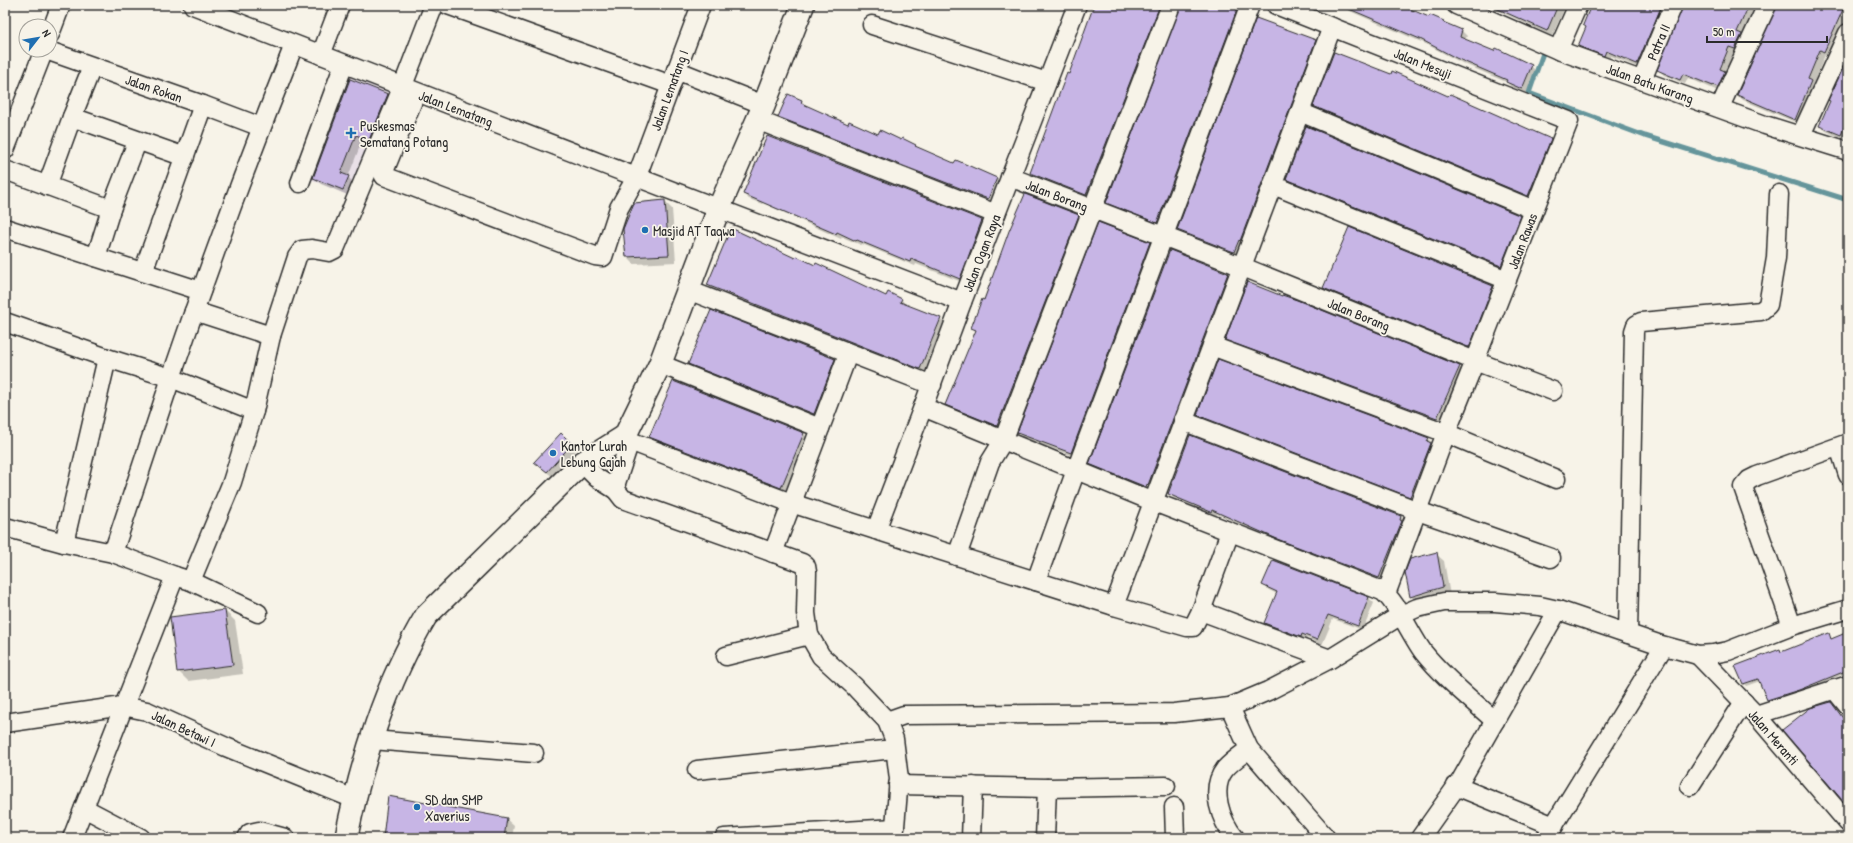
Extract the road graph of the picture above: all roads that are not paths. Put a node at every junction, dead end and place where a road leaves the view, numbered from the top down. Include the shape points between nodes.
1 (61, 5) edge
2 (193, 5) edge
3 (340, 5) edge
4 (434, 5) edge
5 (448, 5) edge
6 (803, 5) edge
7 (1077, 5) edge
8 (1171, 5) edge
9 (1250, 5) edge
10 (1276, 5) edge
11 (1578, 5) edge
12 (1673, 5) edge
13 (1767, 5) edge
14 (695, 7) edge
15 (1466, 7) edge
16 (56, 18) edge
17 (872, 26) dead end
18 (1332, 27) junction
19 (1848, 33) edge
20 (294, 45) junction
21 (1558, 50) junction
22 (58, 55) edge
23 (321, 55) junction
24 (42, 58) edge
25 (344, 64) junction
26 (92, 67) junction
27 (673, 77) junction
28 (1642, 80) junction
29 (1047, 82) junction
30 (409, 90) junction
31 (203, 105) junction
32 (1720, 107) junction
33 (1300, 112) junction
34 (760, 113) junction
35 (72, 117) junction
36 (1570, 121) joint
37 (261, 128) junction
38 (1801, 135) junction
39 (138, 142) junction
40 (385, 149) junction
41 (5, 150) edge
42 (1848, 151) edge
43 (185, 157) junction
44 (5, 170) edge
45 (637, 176) junction
46 (1010, 177) junction
47 (300, 183) dead end
48 (1273, 185) junction
49 (47, 186) junction
50 (1779, 194) dead end
51 (719, 208) junction
52 (1092, 208) junction
53 (111, 209) junction
54 (1534, 210) junction
55 (996, 214) junction
56 (5, 228) edge
57 (1164, 237) junction
58 (96, 257) junction
59 (1243, 267) junction
60 (143, 272) junction
61 (1507, 280) junction
62 (688, 290) junction
63 (201, 291) junction
64 (962, 302) junction
65 (194, 311) junction
66 (5, 322) edge
67 (271, 336) junction
68 (1212, 346) junction
69 (848, 354) junction
70 (107, 358) junction
71 (1475, 361) junction
72 (660, 364) junction
73 (171, 378) junction
74 (932, 385) junction
75 (1554, 391) dead end
76 (923, 407) junction
77 (254, 411) junction
78 (1183, 421) junction
79 (820, 428) junction
80 (1446, 433) junction
81 (628, 439) junction
82 (1003, 441) junction
83 (1843, 445) edge
84 (582, 463) junction
85 (1076, 470) junction
86 (1848, 475) edge
87 (1556, 479) dead end
88 (616, 490) junction
89 (1154, 502) junction
90 (791, 503) junction
91 (1418, 510) junction
92 (5, 527) edge
93 (876, 530) junction
94 (1230, 532) junction
95 (64, 543) junction
96 (113, 553) junction
97 (773, 553) junction
98 (957, 556) junction
99 (1551, 558) dead end
100 (183, 579) junction
101 (1036, 581) junction
102 (1386, 594) junction
103 (1114, 606) junction
104 (1848, 609) edge
105 (1558, 610) junction
106 (1201, 611) junction
107 (258, 613) dead end
108 (1401, 615) junction
109 (1792, 626) junction
110 (1628, 634) junction
111 (810, 635) junction
112 (1664, 646) junction
113 (1698, 654) junction
114 (726, 656) dead end
115 (1330, 660) junction
116 (1841, 687) edge
117 (123, 706) junction
118 (1848, 706) edge
119 (1230, 708) junction
120 (1750, 709) junction
121 (887, 721) junction
122 (1495, 721) junction
123 (5, 723) edge
124 (372, 740) junction
125 (1249, 748) junction
126 (894, 749) junction
127 (534, 753) dead end
128 (696, 770) dead end
129 (898, 785) junction
130 (973, 786) junction
131 (1166, 786) dead end
132 (1456, 786) junction
133 (1690, 786) dead end
134 (1047, 788) junction
135 (354, 799) junction
136 (1174, 807) dead end
137 (84, 808) junction
138 (1848, 823) edge
139 (1550, 832) edge
140 (894, 833) edge
141 (807, 836) edge
142 (72, 838) edge
143 (141, 838) edge
144 (248, 838) edge
145 (285, 838) edge
146 (346, 838) edge
147 (724, 838) edge
148 (971, 838) edge
149 (1045, 838) edge
150 (1175, 838) edge
151 (1235, 838) edge
152 (1326, 838) edge
153 (1420, 838) edge

1 - 16 street
2 - 20 street, Jalan Lematang
3 - 23 street
4 - 30 street
5 - 27 street
6 - 34 street
7 - 29 street, Jalan Ogan Raya
8 - 52 street
9 - 57 street
10 - 18 street, Jalan Mesuji
11 - 21 street
12 - 28 street, Patra II
13 - 32 street
14 - 27 street, Jalan Lematang I
15 - 21 street, Jalan Batu Karang
17 - 29 street
18 - 33 street
18 - 36 street, Jalan Mesuji
19 - 38 street
20 - 23 street, Jalan Lematang
20 - 37 street
21 - 28 street, Jalan Batu Karang
22 - 26 street, Jalan Rokan
23 - 25 street, Jalan Lematang
24 - 41 street
25 - 30 street, Jalan Lematang
25 - 47 street
26 - 31 street, Jalan Rokan
26 - 35 street
27 - 34 street
27 - 45 street, Jalan Lematang I
28 - 32 street, Jalan Batu Karang
29 - 46 street, Jalan Ogan Raya
30 - 40 street
30 - 45 street, Jalan Lematang
31 - 37 street, Jalan Rokan
31 - 43 street
32 - 38 street, Jalan Batu Karang
33 - 48 street
33 - 54 street
34 - 51 street
34 - 55 street
35 - 39 street
35 - 49 street
36 - 54 street, Jalan Rawas
37 - 63 street
38 - 42 street, Jalan Batu Karang
39 - 43 street
39 - 53 street
40 - 45 street, Jalan Lematang I via 384,176 600,257 604,255 619,208
40 - 67 street via 335,249 329,252 302,250 297,257
43 - 60 street
44 - 49 street
45 - 51 street, Jalan Lematang
46 - 52 street, Jalan Borang
46 - 55 street, Jalan Ogan Raya
48 - 59 street
48 - 61 street
49 - 53 street
50 - 110 street via 1776,258 1768,305 1765,308 1761,311 1641,322 1636,325
51 - 62 street
51 - 64 street, Jalan Ogan Raya
52 - 57 street, Jalan Borang
52 - 82 street
53 - 58 street
54 - 61 street, Jalan Rawas
55 - 64 street, Jalan Ogan Raya
56 - 58 street
57 - 59 street, Jalan Borang
57 - 85 street
58 - 60 street
59 - 68 street
59 - 71 street, Jalan Borang
60 - 63 street
61 - 71 street, Jalan Rawas
62 - 69 street
62 - 72 street
63 - 65 street
64 - 74 street
65 - 67 street
65 - 73 street
66 - 70 street
67 - 77 street
68 - 78 street
68 - 80 street
69 - 74 street
69 - 79 street
70 - 73 street
70 - 95 street
71 - 75 street, Jalan Borang
71 - 80 street
72 - 79 street
72 - 81 street
73 - 77 street
73 - 96 street
74 - 76 street
76 - 82 street
76 - 93 street
77 - 100 street via 232,482
78 - 89 street
78 - 91 street
79 - 90 street
80 - 87 street
80 - 91 street
81 - 84 street
81 - 88 street
81 - 90 street
82 - 85 street
82 - 98 street via 990,462
83 - 86 street
83 - 109 street via 1757,476 1743,487
84 - 88 street via 597,478
84 - 124 street via 426,616 410,643 391,686
85 - 89 street
85 - 101 street
88 - 97 street via 623,499 632,503
89 - 94 street
89 - 103 street
90 - 93 street
90 - 97 street
91 - 99 street
91 - 102 street
92 - 95 street
93 - 98 street
94 - 102 street
94 - 106 street
95 - 96 street
96 - 100 street
97 - 111 street via 806,566 806,613
98 - 101 street
100 - 107 street
100 - 117 street
101 - 103 street
102 - 108 street
103 - 106 street via 1190,628
104 - 109 street
105 - 108 street via 1525,604 1457,601 1431,605
105 - 110 street
105 - 122 street
106 - 115 street
108 - 115 street
108 - 122 street via 1428,658
109 - 113 street via 1728,651
110 - 112 street
111 - 114 street
111 - 121 street via 820,656 854,686
112 - 113 street
112 - 139 street
113 - 120 street, Jalan Meranti
115 - 119 street
116 - 118 street
116 - 120 street
117 - 123 street, Jalan Betawi I
117 - 135 street, Jalan Betawi I via 147,711 226,747
117 - 137 street
119 - 121 street via 1174,713 904,715
119 - 125 street
120 - 133 street
120 - 138 street, Jalan Meranti
121 - 126 street via 894,739
122 - 132 street
124 - 127 street
124 - 135 street
125 - 151 street via 1226,769 1218,788 1222,817
125 - 152 street
126 - 128 street
126 - 129 street
129 - 130 street
129 - 140 street
130 - 134 street
130 - 148 street
131 - 134 street
132 - 139 street
132 - 153 street
134 - 149 street
135 - 146 street
136 - 150 street
137 - 142 street
137 - 143 street
140 - 141 street
141 - 147 street
144 - 145 street via 250,833 259,831

